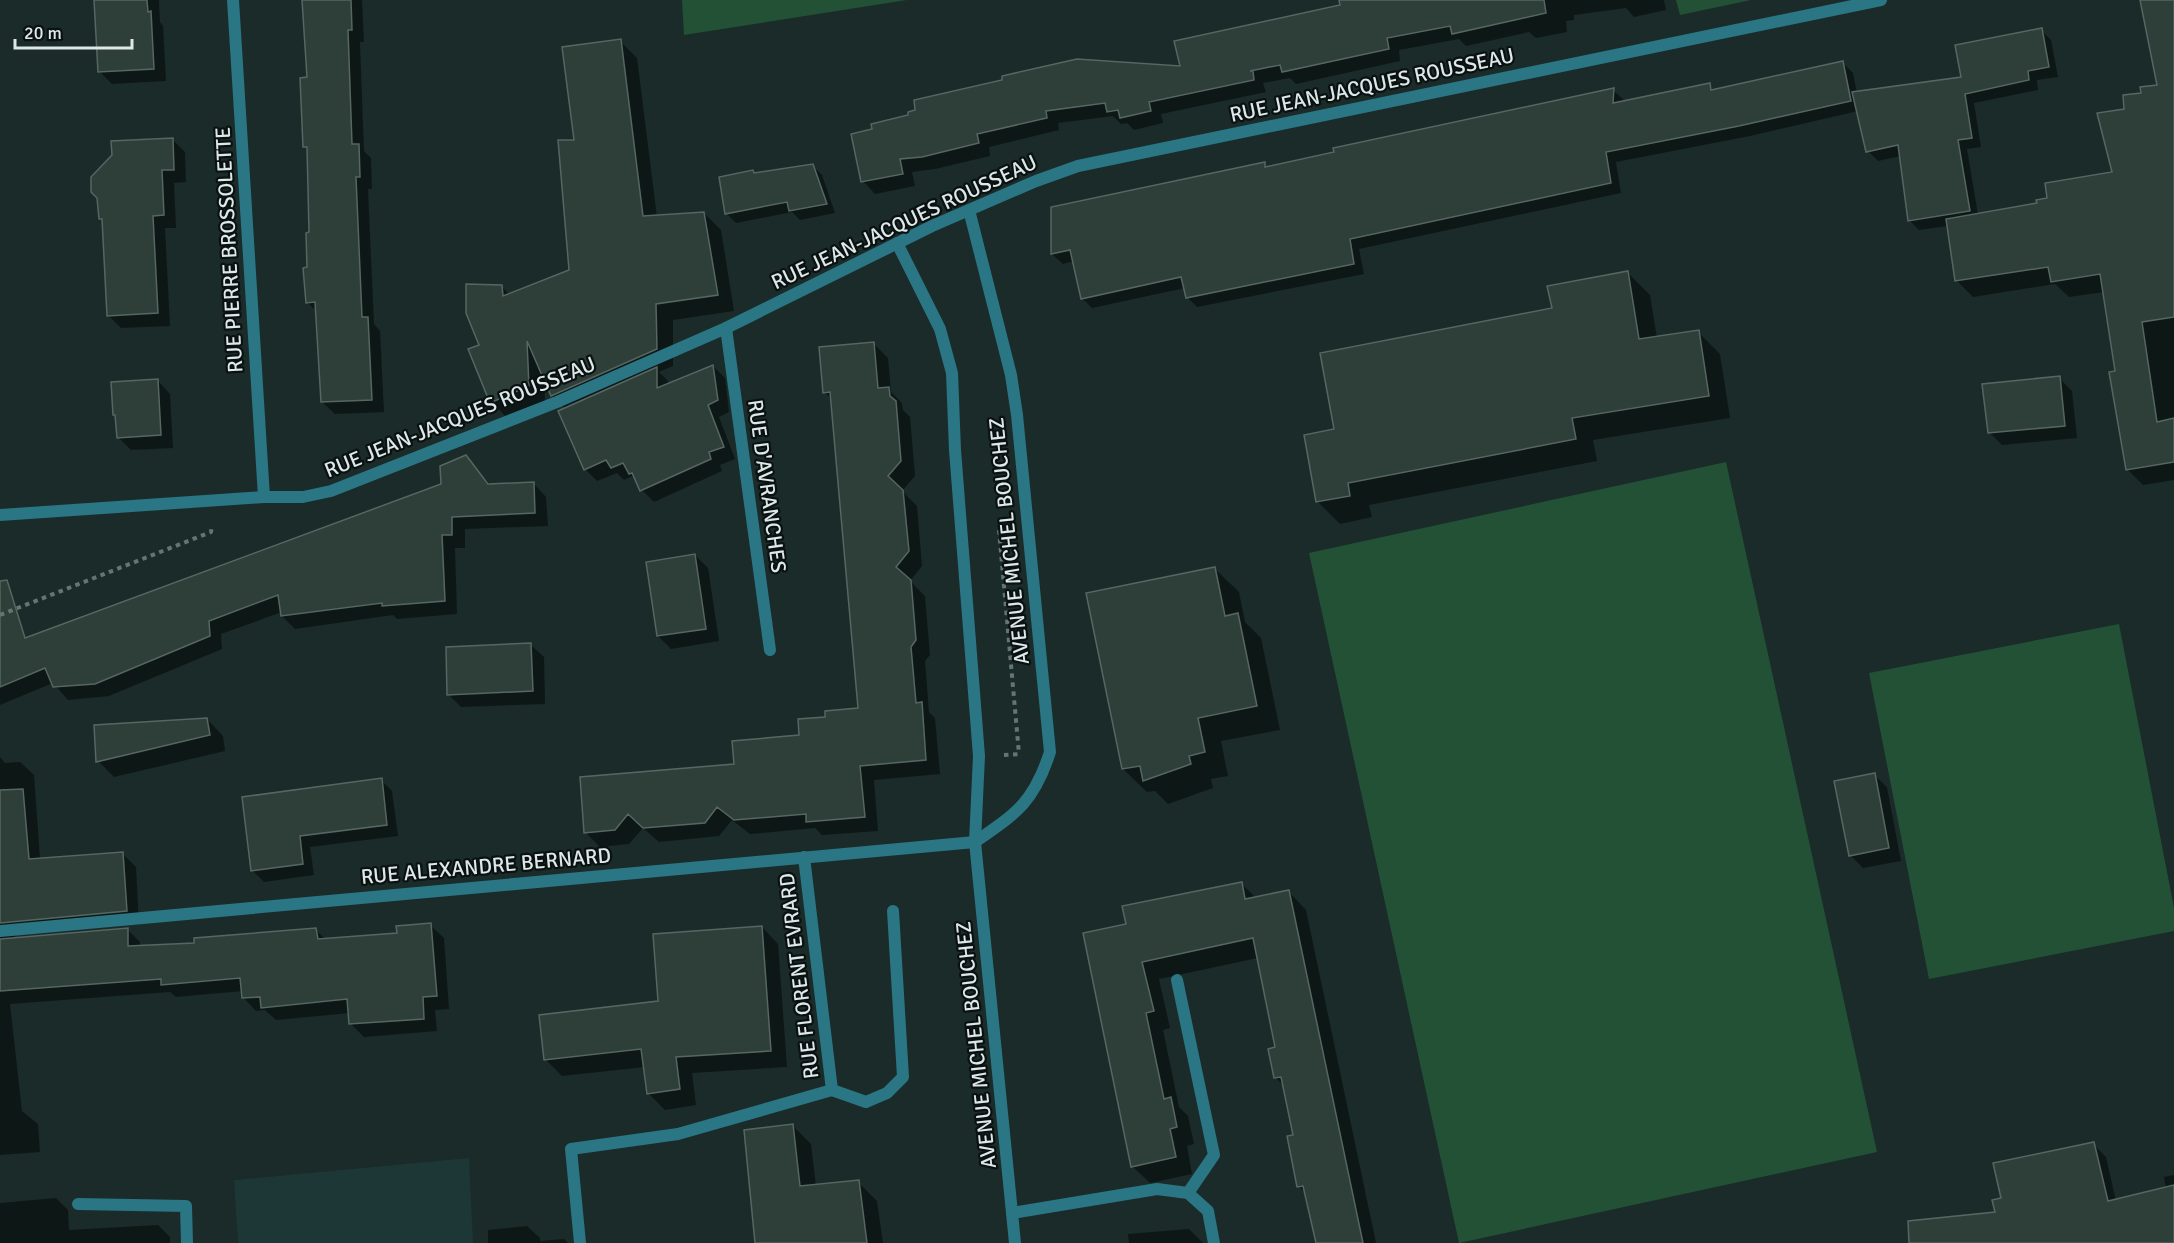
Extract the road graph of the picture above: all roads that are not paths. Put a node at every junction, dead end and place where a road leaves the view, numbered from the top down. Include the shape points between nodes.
1 (233, 0) edge
2 (1881, 0) edge
3 (969, 210) junction
4 (897, 243) junction
5 (726, 328) junction
6 (264, 498) junction
7 (0, 515) edge
8 (770, 650) dead end
9 (975, 842) junction
10 (804, 857) junction
11 (893, 911) dead end
12 (0, 931) edge
13 (1177, 980) dead end
14 (832, 1090) junction
15 (1188, 1192) junction
16 (78, 1204) dead end
17 (1012, 1213) junction
18 (187, 1243) edge
19 (580, 1243) edge
20 (1015, 1243) edge
21 (1214, 1243) edge

1 - 6 street, RUE PIERRE BROSSOLETTE
2 - 3 street, RUE JEAN-JACQUES ROUSSEAU via 1078,166
3 - 4 street, RUE JEAN-JACQUES ROUSSEAU
3 - 9 street, AVENUE MICHEL BOUCHEZ via 1011,375 1017,415 1050,752 1033,793 1011,817
4 - 5 street, RUE JEAN-JACQUES ROUSSEAU
4 - 9 street, AVENUE MICHEL BOUCHEZ via 940,329 952,373 979,756
5 - 6 street, RUE JEAN-JACQUES ROUSSEAU via 557,402 331,491 303,497
5 - 8 street, RUE D'AVRANCHES
6 - 7 street, RUE JEAN-JACQUES ROUSSEAU
9 - 10 street, RUE ALEXANDRE BERNARD
9 - 17 street, AVENUE MICHEL BOUCHEZ
10 - 12 street, RUE ALEXANDRE BERNARD
10 - 14 street, RUE FLORENT EVRARD
11 - 14 street, RUE FLORENT EVRARD via 903,1077 887,1093 866,1102
13 - 15 street via 1214,1155
14 - 19 street, RUE FLORENT EVRARD via 678,1134 571,1149
15 - 17 street via 1157,1189
15 - 21 street via 1208,1211
16 - 18 street via 186,1206
17 - 20 street, AVENUE MICHEL BOUCHEZ

